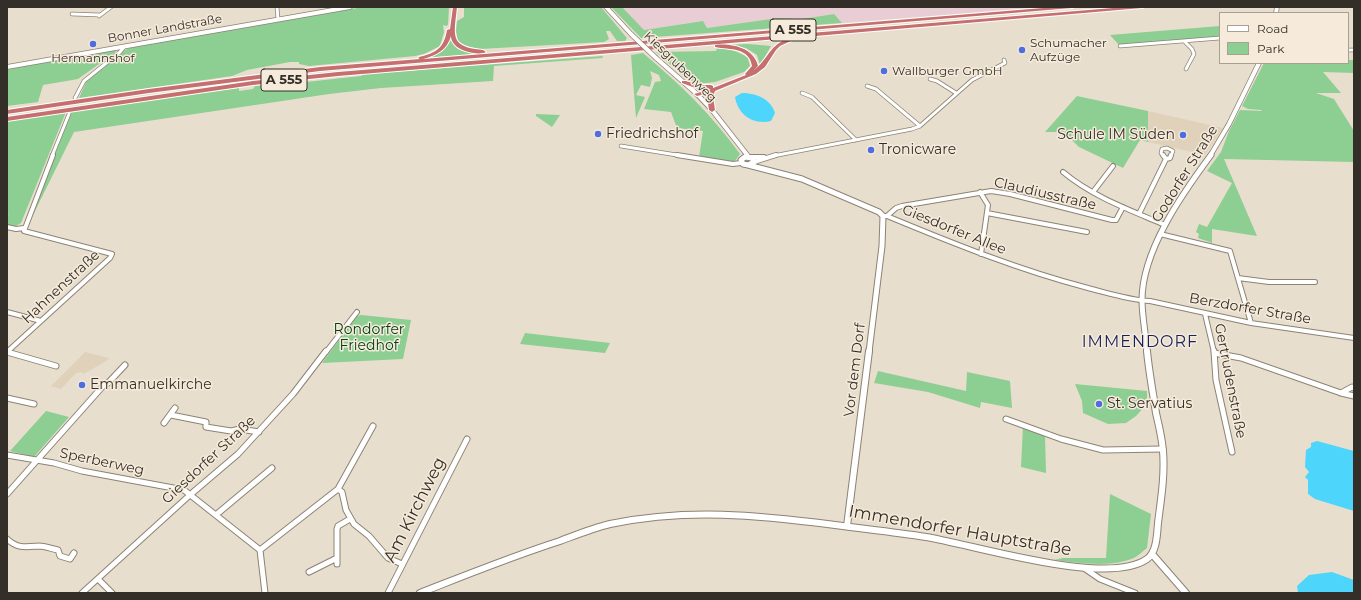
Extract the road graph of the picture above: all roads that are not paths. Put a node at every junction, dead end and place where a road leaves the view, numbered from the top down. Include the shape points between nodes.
1 (111, 7) edge
2 (277, 7) edge
3 (350, 7) edge
4 (451, 7) edge
5 (456, 7) edge
6 (606, 7) edge
7 (1072, 7) edge
8 (1142, 7) edge
9 (72, 14) dead end
10 (278, 19) junction
11 (818, 34) junction
12 (1219, 38) edge
13 (1184, 41) junction
14 (1120, 46) dead end
15 (124, 47) junction
16 (659, 47) junction
17 (539, 51) junction
18 (1004, 60) dead end
19 (396, 63) junction
20 (1259, 64) edge
21 (7, 67) edge
22 (1186, 68) dead end
23 (740, 79) junction
24 (930, 79) dead end
25 (684, 82) junction
26 (867, 86) dead end
27 (712, 89) junction
28 (802, 93) dead end
29 (956, 93) junction
30 (697, 94) junction
31 (75, 98) dead end
32 (712, 110) junction
33 (7, 112) edge
34 (69, 114) dead end
35 (7, 119) edge
36 (920, 126) junction
37 (856, 140) junction
38 (620, 146) dead end
39 (748, 160) junction
40 (1166, 160) dead end
41 (1114, 166) dead end
42 (762, 169) junction
43 (1063, 172) dead end
44 (980, 192) junction
45 (1093, 192) junction
46 (1123, 207) junction
47 (987, 213) junction
48 (1139, 214) junction
49 (885, 216) junction
50 (1165, 225) junction
51 (7, 227) edge
52 (24, 228) junction
53 (1087, 232) dead end
54 (1160, 234) junction
55 (981, 254) junction
56 (1238, 278) junction
57 (1315, 282) dead end
58 (1142, 300) junction
59 (7, 312) edge
60 (357, 312) dead end
61 (1205, 314) junction
62 (41, 321) junction
63 (1251, 323) junction
64 (1354, 338) edge
65 (7, 352) edge
66 (1214, 353) junction
67 (125, 365) dead end
68 (56, 366) dead end
69 (1354, 388) edge
70 (1341, 393) junction
71 (1354, 396) edge
72 (7, 398) edge
73 (34, 404) dead end
74 (175, 408) dead end
75 (171, 415) junction
76 (1006, 419) dead end
77 (164, 423) dead end
78 (373, 426) dead end
79 (259, 432) junction
80 (467, 440) dead end
81 (1163, 449) junction
82 (1232, 452) dead end
83 (7, 455) edge
84 (35, 461) junction
85 (272, 468) dead end
86 (338, 489) junction
87 (7, 494) edge
88 (191, 494) junction
89 (217, 514) junction
90 (350, 519) junction
91 (847, 526) junction
92 (7, 539) edge
93 (260, 550) junction
94 (74, 553) dead end
95 (1152, 554) junction
96 (402, 564) junction
97 (1084, 568) junction
98 (309, 572) dead end
99 (98, 579) junction
100 (82, 593) edge
101 (112, 593) edge
102 (265, 593) edge
103 (388, 593) edge
104 (420, 593) edge
105 (1135, 593) edge
106 (1186, 593) edge

1 - 9 street via 99,16
2 - 10 street
3 - 10 street, Bonner Landstraße
4 - 19 highway via 447,43 443,48 427,56
5 - 17 highway via 452,36 460,48 483,52
6 - 25 street, Kiesgrubenweg, bridge via 631,34
7 - 17 highway, A 555
8 - 11 highway, A 555
10 - 15 street, Bonner Landstraße
11 - 16 highway, A 555
11 - 23 highway via 790,39 777,45 758,71
12 - 13 street
13 - 14 street
13 - 22 street via 1194,54
15 - 21 street, Bonner Landstraße
15 - 31 street via 84,81
16 - 23 highway via 716,46 743,50 752,57 755,66
16 - 35 highway, A 555 via 231,86
17 - 19 highway, A 555
18 - 29 street via 1005,63 972,80
19 - 33 highway, A 555 via 270,75
20 - 50 street, Godorfer Straße via 1213,153 1190,183
23 - 27 highway
24 - 29 street
25 - 27 highway
25 - 30 street, Kiesgrubenweg
26 - 36 street via 876,89
27 - 30 highway
27 - 32 highway
28 - 37 street via 812,97
29 - 36 street
30 - 32 street, Kiesgrubenweg
32 - 39 street, Kiesgrubenweg
34 - 52 street
36 - 37 street
37 - 39 street
38 - 39 street via 733,164
39 - 42 street, Giesdorfer Allee
39 - 42 street, Giesdorfer Allee via 748,165
40 - 48 street
41 - 45 street
42 - 49 street, Giesdorfer Allee via 802,179
43 - 45 street
44 - 46 street, Claudiusstraße via 1010,194 1112,220 1116,220
44 - 47 street via 986,201
44 - 49 street, Claudiusstraße via 902,206
45 - 46 street
46 - 48 street
47 - 53 street
47 - 55 street
48 - 50 street
49 - 55 street, Giesdorfer Allee
49 - 91 street, Vor dem Dorf
50 - 54 street, Godorfer Straße
51 - 52 street
52 - 62 street, Hahnenstraße via 26,232 112,254
54 - 56 street via 1230,251
54 - 58 street, Godorfer Straße via 1152,252
55 - 58 street, Giesdorfer Allee via 1049,278
56 - 57 street via 1268,282
56 - 63 street
58 - 61 street, Berzdorfer Straße
58 - 81 street via 1150,379
59 - 62 street
60 - 79 street, Giesdorfer Straße via 293,394
61 - 63 street, Berzdorfer Straße
61 - 66 street, Gertrudenstraße
62 - 65 street, Hahnenstraße
63 - 64 street, Berzdorfer Straße
65 - 68 street, Hahnenstraße
66 - 70 street via 1241,358
66 - 82 street, Gertrudenstraße via 1216,380
67 - 84 street via 102,386
69 - 70 street
70 - 71 street
72 - 73 street
74 - 75 street
75 - 77 street
75 - 79 street via 206,422 206,427 231,432 240,428
76 - 81 street via 1061,439 1103,450
78 - 86 street
79 - 88 street, Giesdorfer Straße via 238,454
80 - 96 street, Am Kirchweg
81 - 95 street via 1163,476 1156,542
83 - 84 street, Sperberweg
84 - 87 street
84 - 88 street, Sperberweg via 72,466 82,471 161,485
85 - 89 street
86 - 90 street via 342,492
86 - 93 street
88 - 89 street, Sperberweg
88 - 99 street, Giesdorfer Straße
89 - 93 street, Sperberweg
90 - 96 street via 388,558
90 - 98 street via 337,529 337,560
91 - 97 street, Immendorfer Hauptstraße via 927,537
91 - 104 street, Immendorfer Hauptstraße via 770,516 716,513 633,520 582,532
92 - 94 street via 14,545 58,550 60,556 70,558
93 - 102 street
95 - 97 street, Immendorfer Hauptstraße via 1147,559 1123,568
95 - 106 street
96 - 103 street, Am Kirchweg
97 - 105 street via 1100,579
99 - 100 street, Giesdorfer Straße
99 - 101 street

